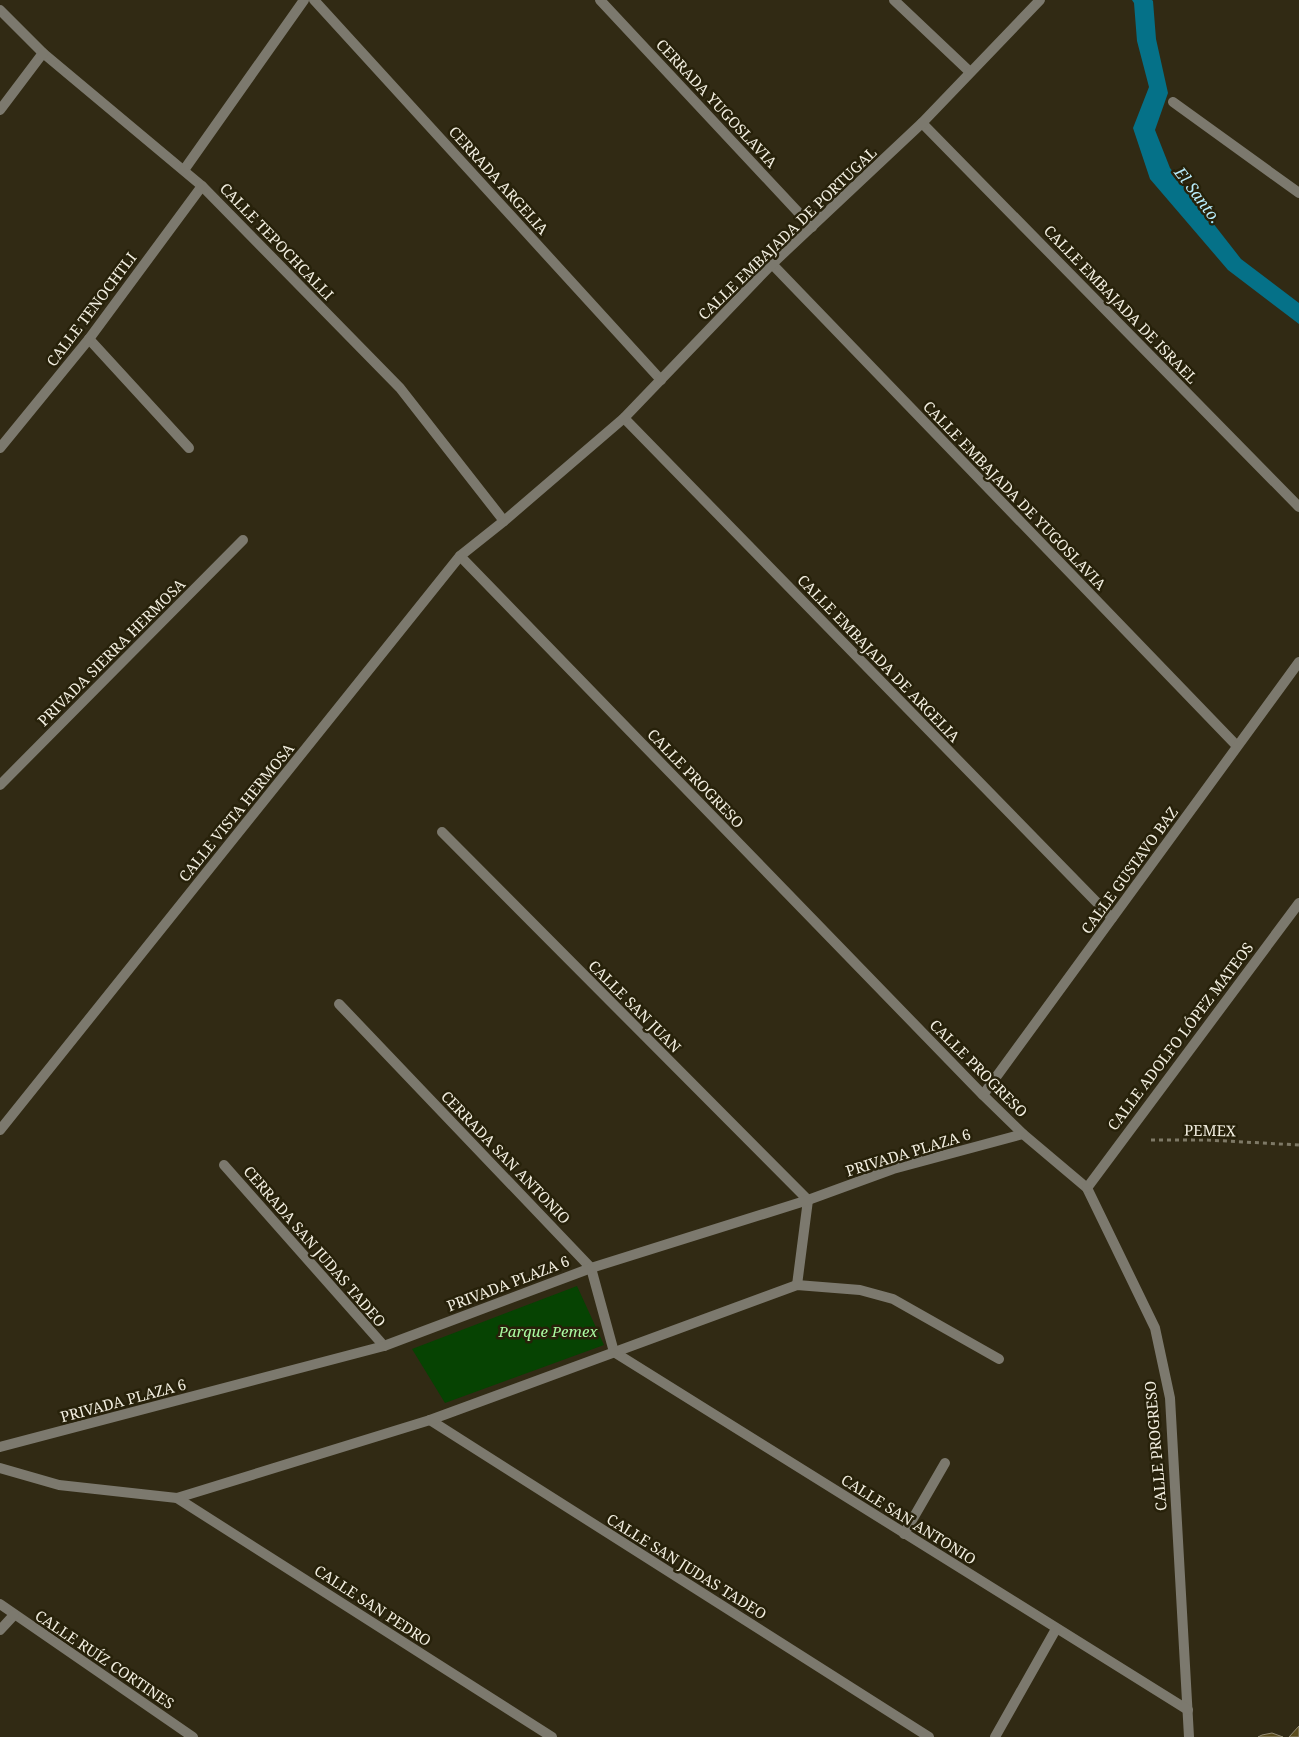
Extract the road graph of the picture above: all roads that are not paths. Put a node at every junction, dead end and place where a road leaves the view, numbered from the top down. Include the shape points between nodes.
1 (304, 0) edge
2 (314, 0) edge
3 (600, 0) edge
4 (894, 0) edge
5 (1040, 0) edge
6 (0, 10) edge
7 (43, 53) junction
8 (970, 72) junction
9 (1173, 102) dead end
10 (0, 110) edge
11 (922, 123) junction
12 (184, 170) junction
13 (202, 186) junction
14 (1299, 193) edge
15 (812, 227) junction
16 (772, 264) junction
17 (89, 339) junction
18 (661, 380) junction
19 (624, 418) junction
20 (0, 448) edge
21 (189, 448) dead end
22 (1299, 507) edge
23 (504, 521) junction
24 (244, 540) dead end
25 (460, 556) junction
26 (1299, 662) edge
27 (1237, 746) junction
28 (0, 785) edge
29 (442, 832) dead end
30 (1299, 903) edge
31 (1112, 918) junction
32 (339, 1004) dead end
33 (983, 1095) junction
34 (0, 1130) edge
35 (1023, 1134) junction
36 (224, 1165) dead end
37 (1087, 1188) junction
38 (808, 1200) junction
39 (591, 1268) junction
40 (797, 1285) junction
41 (384, 1346) junction
42 (614, 1352) junction
43 (998, 1359) dead end
44 (430, 1420) junction
45 (0, 1447) edge
46 (945, 1463) dead end
47 (0, 1468) edge
48 (177, 1498) junction
49 (904, 1534) junction
50 (0, 1604) edge
51 (14, 1615) junction
52 (1056, 1629) junction
53 (0, 1630) edge
54 (1188, 1710) junction
55 (193, 1737) edge
56 (552, 1737) edge
57 (929, 1737) edge
58 (995, 1737) edge
59 (1189, 1737) edge

1 - 12 street
2 - 18 street, CERRADA ARGELIA
3 - 15 street, CERRADA YUGOSLAVIA
4 - 8 street
5 - 8 street, CALLE EMBAJADA DE PORTUGAL
6 - 7 street, CALLE TEPOCHCALLI
7 - 10 street
7 - 12 street, CALLE TEPOCHCALLI
8 - 11 street, CALLE EMBAJADA DE PORTUGAL
9 - 14 street
11 - 15 street, CALLE EMBAJADA DE PORTUGAL
11 - 22 street, CALLE EMBAJADA DE ISRAEL
12 - 13 street, CALLE TEPOCHCALLI
13 - 17 street, CALLE TENOCHTLI
13 - 23 street, CALLE TEPOCHCALLI via 400,388
15 - 16 street, CALLE EMBAJADA DE PORTUGAL
16 - 18 street, CALLE EMBAJADA DE PORTUGAL
16 - 27 street, CALLE EMBAJADA DE YUGOSLAVIA
17 - 20 street, CALLE TENOCHTLI
17 - 21 street
18 - 19 street, CALLE EMBAJADA DE PORTUGAL
19 - 23 street, CALLE EMBAJADA DE PORTUGAL
19 - 31 street, CALLE EMBAJADA DE ARGELIA
23 - 25 street, CALLE VISTA HERMOSA
24 - 28 street, PRIVADA SIERRA HERMOSA
25 - 33 street, CALLE PROGRESO
25 - 34 street, CALLE VISTA HERMOSA
26 - 27 street, CALLE GUSTAVO BAZ
27 - 31 street, CALLE GUSTAVO BAZ
29 - 38 street, CALLE SAN JUAN
30 - 37 street, CALLE ADOLFO LÓPEZ MATEOS
31 - 33 street, CALLE GUSTAVO BAZ
32 - 39 street, CERRADA SAN ANTONIO
33 - 35 street, CALLE PROGRESO
35 - 37 street, CALLE PROGRESO
35 - 38 street, PRIVADA PLAZA 6 via 893,1169
36 - 41 street, CERRADA SAN JUDAS TADEO
37 - 54 street, CALLE PROGRESO via 1155,1328 1170,1398
38 - 39 street, PRIVADA PLAZA 6
38 - 40 street
39 - 41 street, PRIVADA PLAZA 6
39 - 42 street, CERRADA SAN ANTONIO
40 - 42 street
40 - 43 street via 860,1290 893,1299
41 - 45 street, PRIVADA PLAZA 6
42 - 44 street
42 - 49 street, CALLE SAN ANTONIO
44 - 48 street
44 - 57 street, CALLE SAN JUDAS TADEO
46 - 49 street
47 - 48 street via 58,1485
48 - 56 street, CALLE SAN PEDRO
49 - 52 street, CALLE SAN ANTONIO
50 - 51 street, CALLE RUÍZ CORTINES
51 - 53 street
51 - 55 street, CALLE RUÍZ CORTINES
52 - 54 street, CALLE SAN ANTONIO
52 - 58 street
54 - 59 street, CALLE PROGRESO

